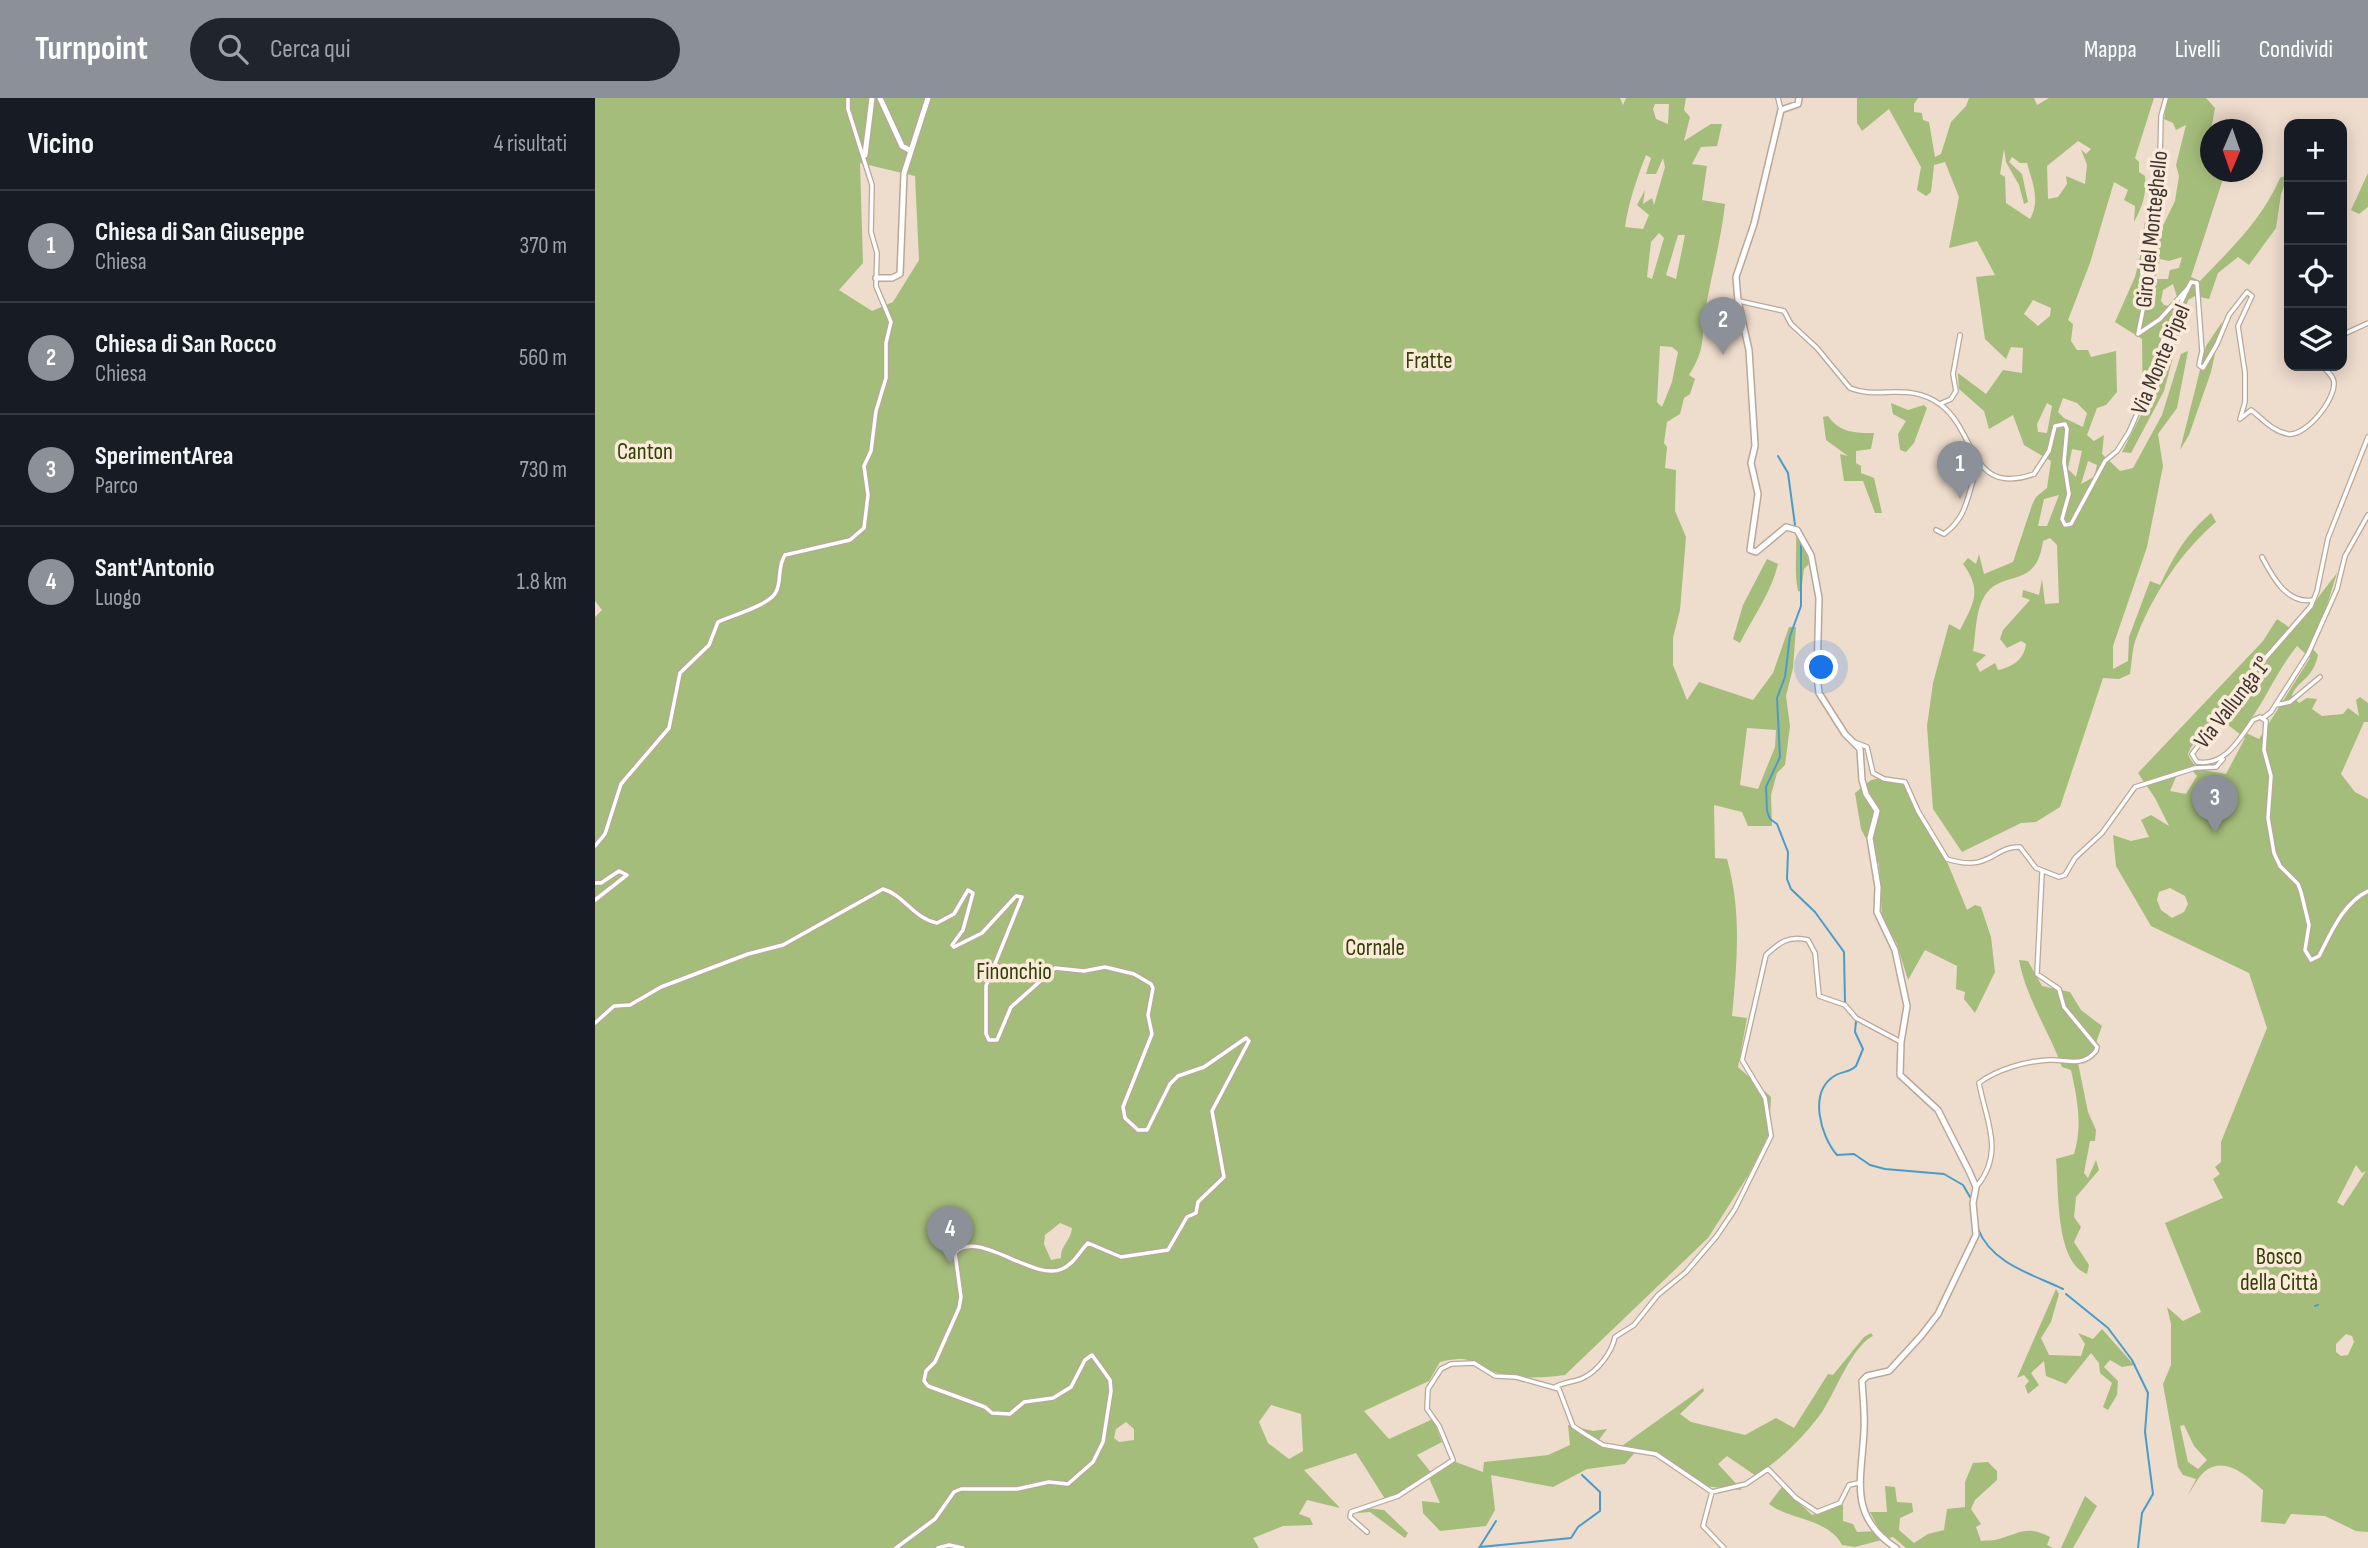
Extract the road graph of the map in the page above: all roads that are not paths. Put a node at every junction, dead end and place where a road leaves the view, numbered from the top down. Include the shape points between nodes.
1 (848, 98) edge
2 (872, 98) edge
3 (880, 98) edge
4 (928, 98) edge
5 (1778, 98) edge
6 (1799, 98) edge
7 (2166, 98) edge
8 (1781, 110) junction
9 (911, 151) junction
10 (865, 155) junction
11 (876, 278) junction
12 (2188, 288) junction
13 (1737, 303) junction
14 (2368, 323) edge
15 (2347, 333) edge
16 (1959, 335) dead end
17 (2327, 371) edge
18 (1940, 404) junction
19 (2368, 437) edge
20 (1979, 465) junction
21 (2368, 515) edge
22 (1936, 530) dead end
23 (2262, 557) dead end
24 (2313, 600) junction
25 (2320, 677) dead end
26 (2276, 705) junction
27 (2263, 718) junction
28 (1852, 742) junction
29 (2223, 759) junction
30 (595, 845) edge
31 (2042, 873) junction
32 (595, 883) edge
33 (2368, 891) edge
34 (595, 900) edge
35 (595, 1023) edge
36 (1901, 1042) junction
37 (1976, 1187) junction
38 (1555, 1387) junction
39 (1858, 1483) junction
40 (1712, 1492) junction
41 (1367, 1532) dead end
42 (896, 1548) edge
43 (938, 1548) edge
44 (963, 1548) edge
45 (1724, 1548) edge
46 (1896, 1548) edge

1 - 10 street
2 - 10 street
3 - 9 street via 902,146
4 - 9 street
5 - 8 street
6 - 8 street via 1798,104
7 - 12 street, Giro del Monteghello via 2146,233 2145,300 2138,334 2161,319
8 - 13 street via 1754,224 1736,277
9 - 11 street via 902,202 900,274
10 - 11 street via 872,192
11 - 30 street via 891,321 886,379 864,466 868,495 864,527 850,540 785,555 776,593 766,603 718,622 709,645 680,673 669,728 621,784 605,834
12 - 17 street, Via Monte Pipel via 2190,282 2196,282 2202,351 2199,365 2203,368 2229,315 2247,292 2252,296 2238,326 2245,373 2240,419 2251,410 2278,430 2294,434 2307,429 2334,387
12 - 20 street, Via Monte Pipel via 2129,432 2117,452 2105,461 2068,525 2062,519 2069,494 2065,424 2055,426 2034,474 2021,479 1994,475
13 - 18 street via 1784,311 1850,388 1904,391
13 - 28 street via 1749,350 1755,446 1751,463 1758,494 1750,550 1756,552 1786,527 1797,530 1807,544 1819,598 1817,685 1822,702
14 - 15 street
16 - 18 street via 1956,391
18 - 20 street via 1955,417
19 - 24 street, Via Vallunga 1° via 2328,538
20 - 22 street via 1960,521 1944,534
21 - 26 street via 2345,556 2337,589 2308,654
23 - 24 street via 2267,571 2288,593 2302,601
24 - 29 street, Via Vallunga 1° via 2192,754 2197,762
25 - 26 street via 2290,702
26 - 27 street
27 - 29 street, Via Vallunga 1° via 2253,720
27 - 33 street, Via Vallunga 1° via 2274,853 2301,892 2309,925 2307,957 2319,956 2332,929
28 - 31 street via 1867,747 1873,773 1905,782 1947,859 1961,864 1984,862 2020,847
28 - 36 street via 1860,749 1864,787 1877,811 1870,838 1877,912 1895,950 1907,1006
29 - 31 street via 2216,767 2195,768 2139,784 2064,875
31 - 37 street via 2037,974 2059,989 2064,1007 2097,1047 2074,1063 2046,1060 2004,1069 1979,1083 1993,1157
32 - 34 street via 619,871 627,875
35 - 42 street via 614,1006 630,1005 661,987 783,945 883,889 920,917 937,923 954,914 968,890 973,893 967,919 954,947 982,933 1016,897 1022,897 986,986 989,1040 997,1040 1011,1007 1055,968 1083,971 1105,967 1151,984 1148,1015 1152,1034 1123,1107 1125,1118 1137,1130 1147,1130 1178,1076 1204,1067 1246,1038 1249,1041 1212,1111 1224,1177 1198,1202 1196,1213 1187,1217 1168,1250 1121,1257 1088,1243 1067,1267 1047,1273 982,1247 964,1247 955,1253 961,1297 957,1316 926,1371 928,1386 992,1413 1010,1414 1024,1402 1053,1398 1070,1387 1092,1355 1110,1380 1110,1410 1099,1454 1074,1481 1040,1482 1017,1489 961,1489 935,1519
36 - 37 street via 1899,1075 1938,1110
36 - 38 street via 1863,1022 1845,1006 1819,996 1815,953 1808,940 1774,945 1766,955 1741,1060 1765,1098 1771,1136 1735,1209 1695,1264 1658,1295 1634,1325 1615,1337 1612,1350 1592,1371
37 - 39 street via 1976,1235 1938,1314 1889,1371 1862,1381 1864,1432
38 - 40 street via 1562,1393 1573,1426 1603,1446 1657,1454
38 - 41 street via 1495,1376 1474,1363 1441,1369 1428,1389 1427,1409 1453,1460 1398,1496 1351,1512 1350,1517
39 - 40 street via 1849,1485 1840,1503 1817,1513 1768,1469 1746,1484
39 - 46 street via 1870,1524
40 - 45 street via 1703,1526
43 - 44 street

